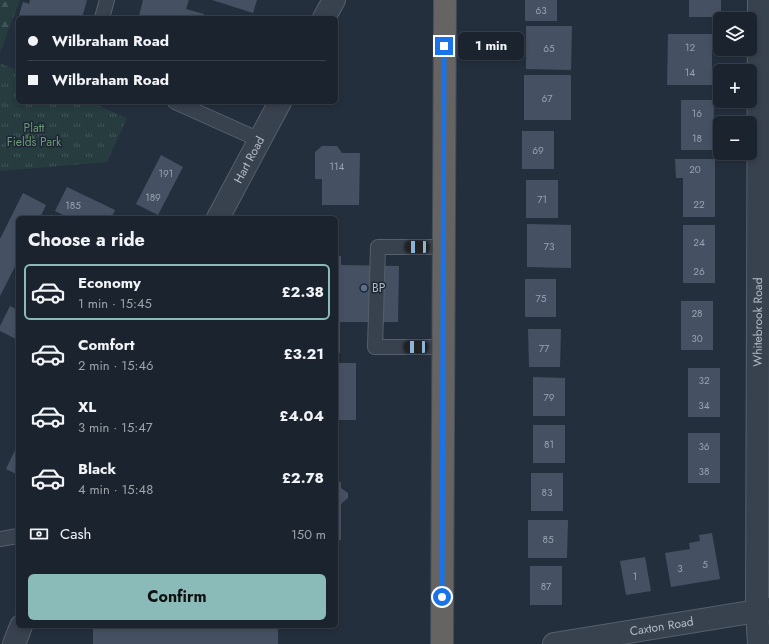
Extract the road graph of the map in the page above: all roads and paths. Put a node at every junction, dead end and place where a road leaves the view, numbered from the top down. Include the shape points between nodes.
1 (107, 0) edge
2 (334, 0) edge
3 (445, 0) edge
4 (759, 0) edge
5 (103, 16) edge
6 (325, 16) edge
7 (179, 104) edge
8 (279, 104) edge
9 (260, 140) junction
10 (219, 216) edge
11 (444, 247) junction
12 (443, 347) junction
13 (16, 536) edge
14 (0, 539) edge
15 (763, 610) edge
16 (21, 628) edge
17 (14, 644) edge
18 (442, 644) edge
19 (554, 644) edge
20 (758, 644) edge

1 - 5 lane
2 - 6 street
3 - 11 highway
4 - 15 street, Whitebrook Road
7 - 9 lane
8 - 9 street, Hart Road
9 - 10 street, Hart Road
11 - 12 highway
11 - 12 lane via 378,247 375,347
12 - 18 highway
13 - 14 lane
15 - 19 street, Caxton Road
15 - 20 street, Whitebrook Road
16 - 17 street

